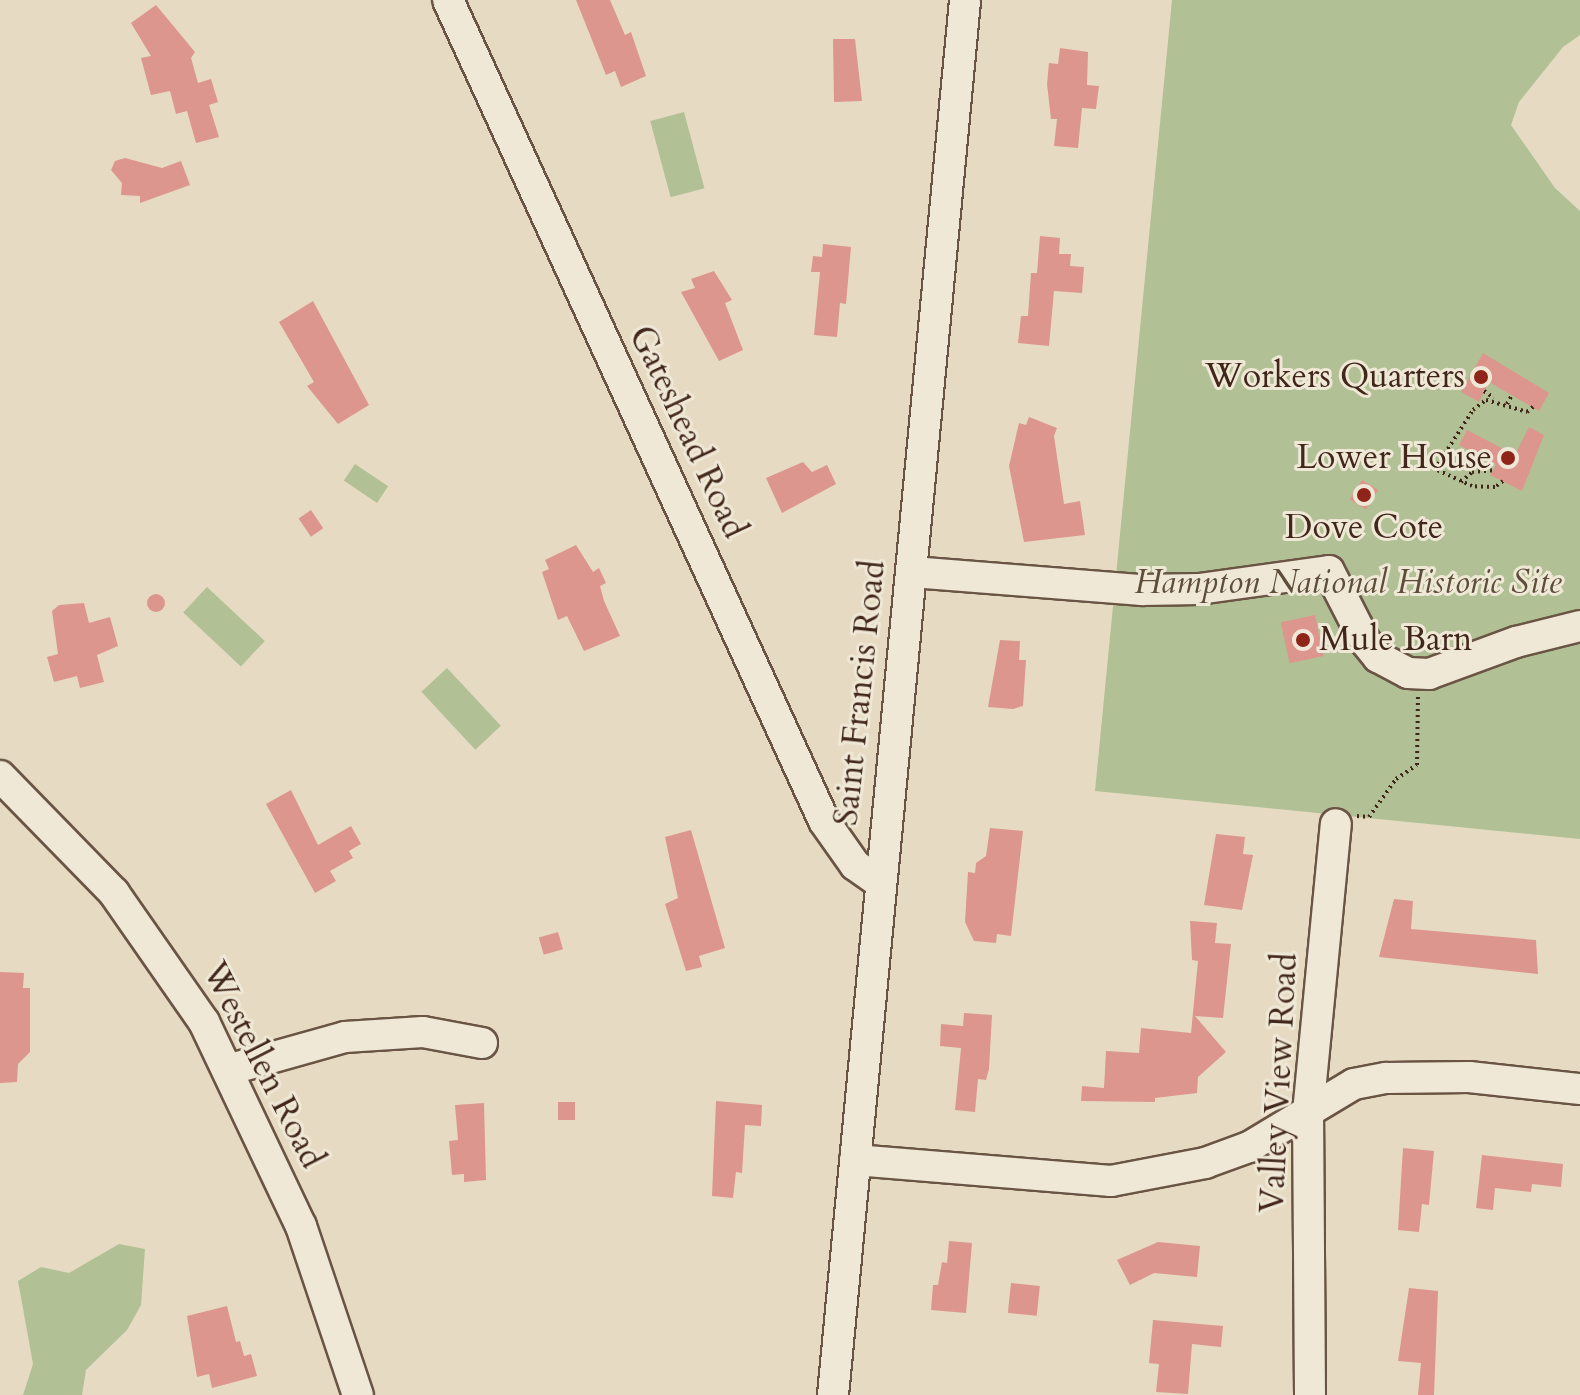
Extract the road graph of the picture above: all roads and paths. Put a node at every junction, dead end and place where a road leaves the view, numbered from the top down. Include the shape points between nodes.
1 (448, 0) edge
2 (965, 0) edge
3 (1484, 391) dead end
4 (1512, 395) dead end
5 (1496, 400) junction
6 (1507, 404) junction
7 (1533, 407) dead end
8 (1493, 470) dead end
9 (1503, 481) dead end
10 (1461, 482) junction
11 (912, 572) junction
12 (1580, 626) edge
13 (1418, 673) junction
14 (0, 776) edge
15 (1336, 824) joint
16 (879, 882) junction
17 (482, 1043) dead end
18 (231, 1069) junction
19 (1580, 1089) edge
20 (1308, 1113) junction
21 (855, 1160) junction
22 (358, 1395) edge
23 (833, 1395) edge
24 (1310, 1395) edge

1 - 16 street, Gateshead Road via 824,821 855,865
2 - 11 street, Saint Francis Road
3 - 5 path
4 - 6 path
5 - 6 path
5 - 10 path via 1473,410 1435,469
6 - 7 path via 1527,412
8 - 10 path via 1472,472
9 - 10 path via 1487,489
11 - 13 street via 1142,590 1199,589 1329,571 1378,657
11 - 16 street, Saint Francis Road
12 - 13 street via 1516,642 1455,667
13 - 15 path via 1417,765 1396,779 1369,817 1336,814
14 - 18 street, Westellen Road via 122,902 182,984
15 - 20 street, Valley View Road
16 - 21 street, Saint Francis Road
17 - 18 street via 423,1032 345,1037
18 - 22 street, Westellen Road via 301,1226
19 - 20 street via 1469,1077 1386,1078 1354,1084
20 - 21 street via 1249,1147 1205,1163 1111,1181
20 - 24 street, Valley View Road
21 - 23 street, Saint Francis Road

